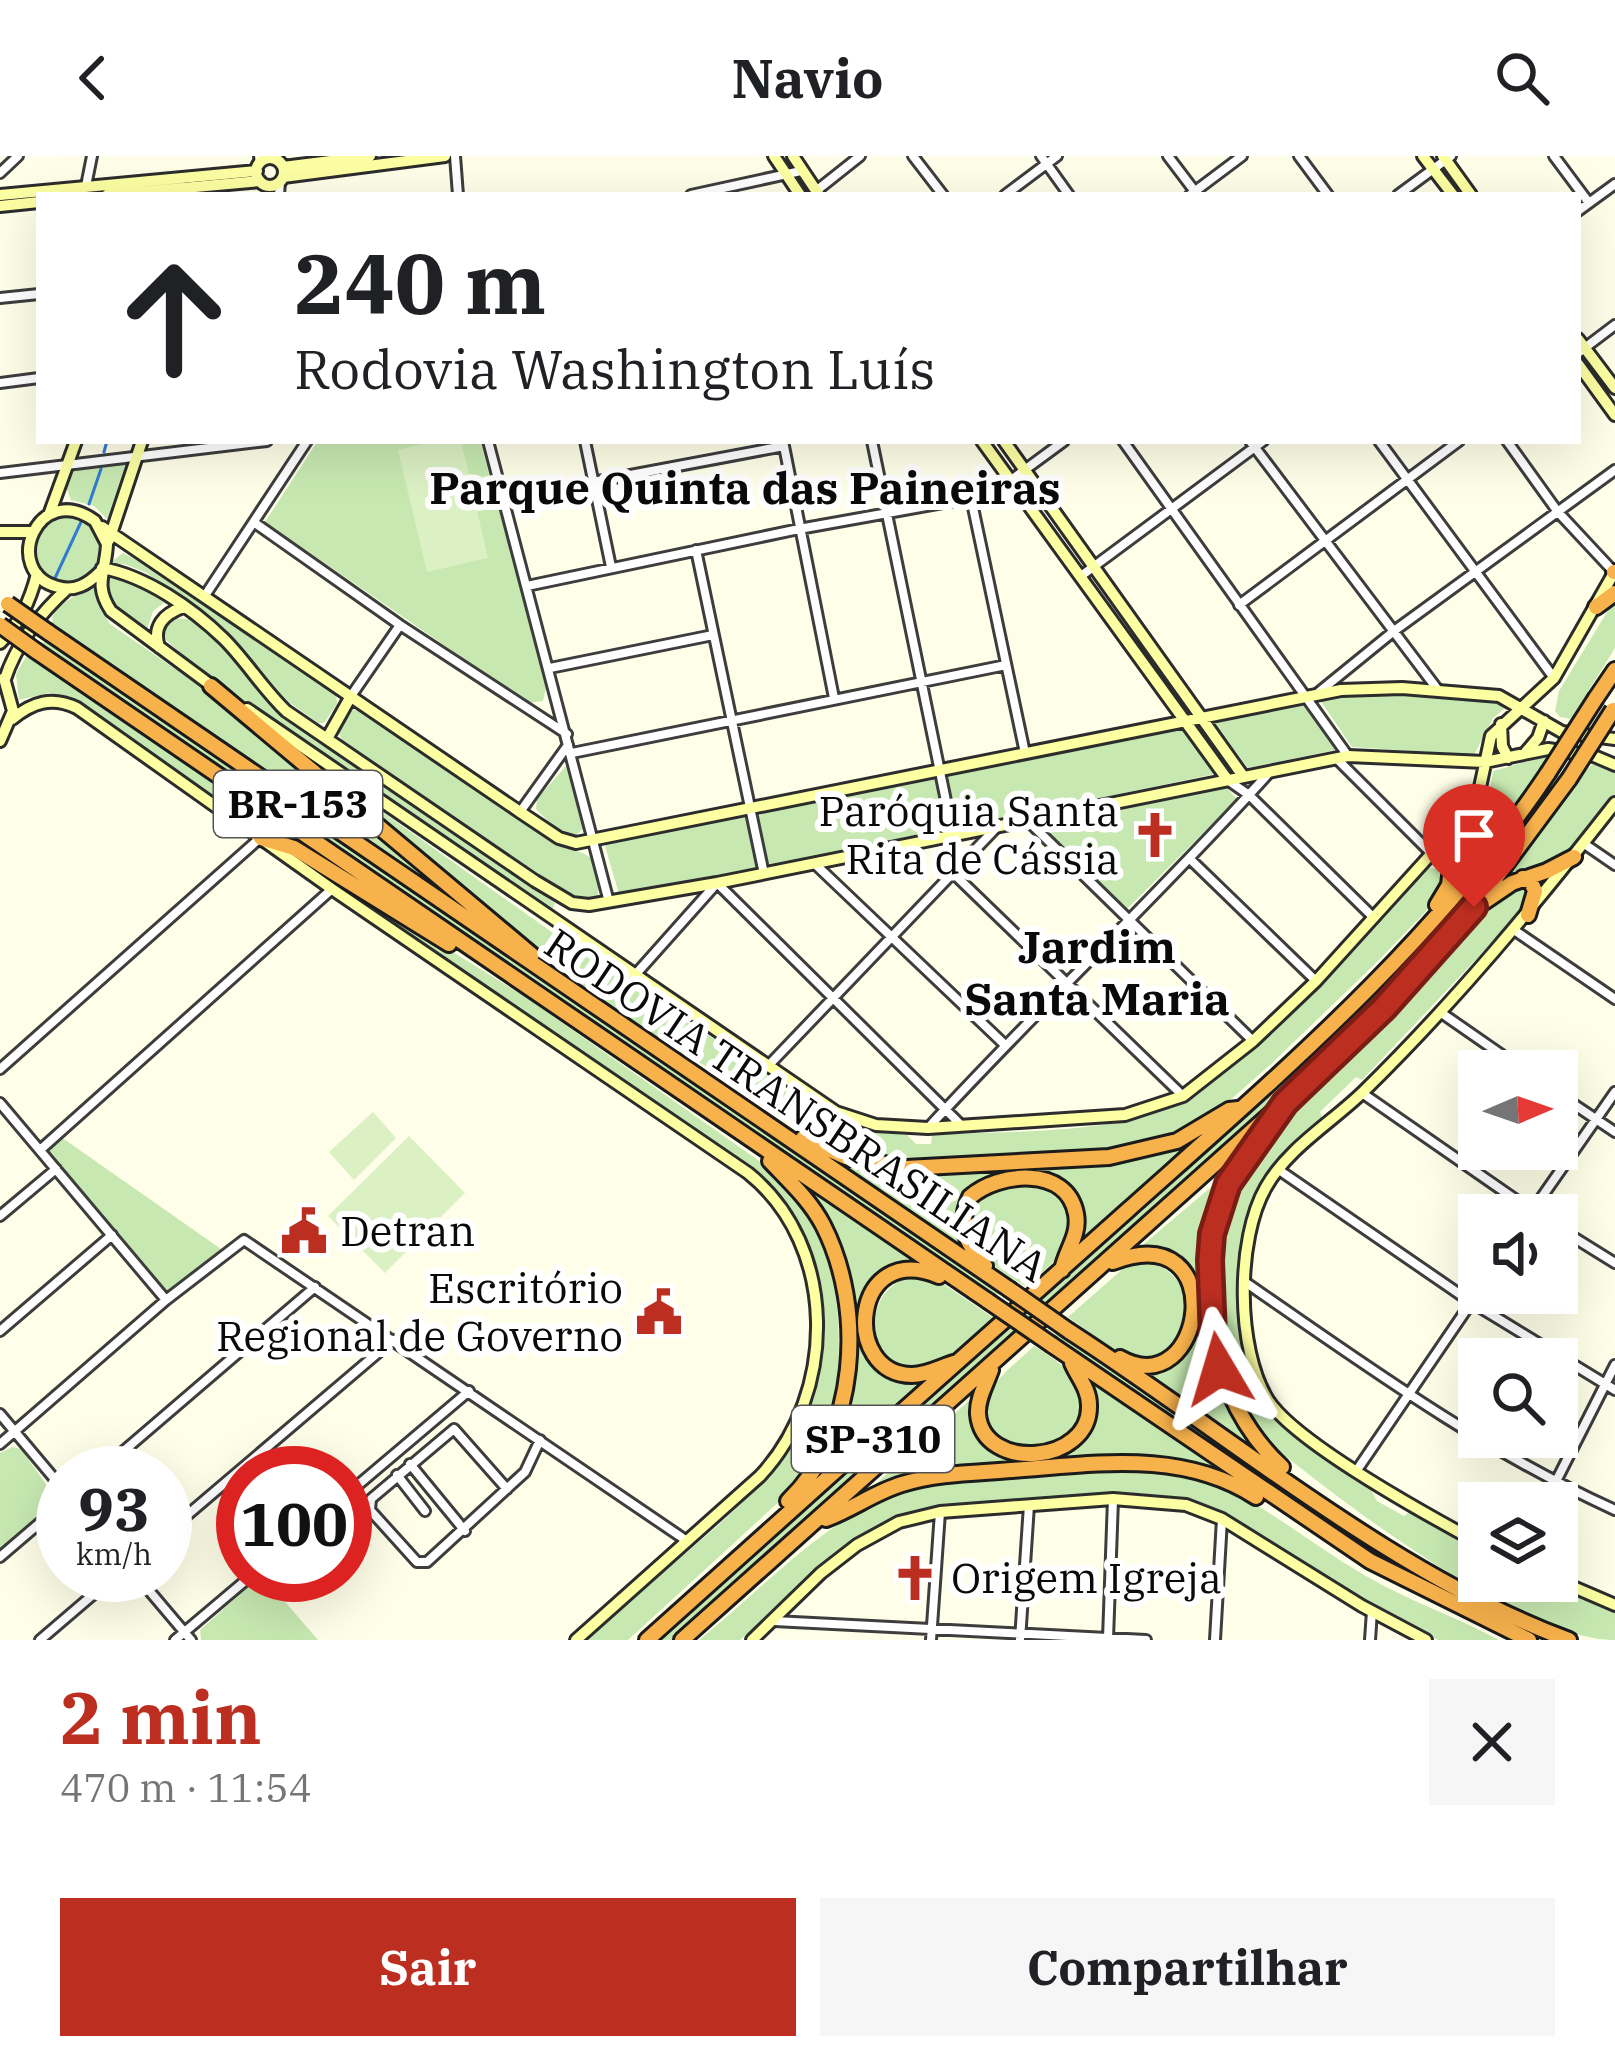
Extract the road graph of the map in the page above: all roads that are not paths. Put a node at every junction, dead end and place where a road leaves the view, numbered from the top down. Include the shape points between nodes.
1 (18, 156) edge
2 (92, 156) edge
3 (370, 156) edge
4 (446, 156) edge
5 (774, 156) edge
6 (793, 156) edge
7 (860, 156) edge
8 (913, 156) edge
9 (1057, 156) edge
10 (1168, 156) edge
11 (1242, 156) edge
12 (1299, 156) edge
13 (1424, 156) edge
14 (1554, 156) edge
15 (1446, 157) edge
16 (1044, 160) edge
17 (1433, 169) junction
18 (271, 170) edge
19 (801, 170) junction
20 (0, 173) edge
21 (785, 175) junction
22 (1615, 184) edge
23 (87, 191) edge
24 (156, 192) edge
25 (457, 192) edge
26 (706, 192) edge
27 (798, 192) edge
28 (817, 192) edge
29 (819, 192) edge
30 (941, 192) edge
31 (1008, 192) edge
32 (1067, 192) edge
33 (1193, 192) edge
34 (1197, 192) edge
35 (1326, 192) edge
36 (1402, 192) edge
37 (1451, 192) edge
38 (1469, 192) edge
39 (1581, 192) edge
40 (1581, 192) edge
41 (36, 193) edge
42 (0, 195) edge
43 (36, 202) edge
44 (1589, 203) junction
45 (0, 206) edge
46 (1581, 210) edge
47 (36, 294) edge
48 (0, 298) edge
49 (1615, 325) edge
50 (1581, 345) edge
51 (1581, 347) edge
52 (1581, 368) edge
53 (36, 379) edge
54 (0, 383) edge
55 (1615, 388) edge
56 (1615, 415) edge
57 (75, 444) edge
58 (141, 444) edge
59 (241, 444) edge
60 (305, 444) edge
61 (489, 444) edge
62 (586, 444) edge
63 (778, 444) edge
64 (783, 444) edge
65 (873, 444) edge
66 (984, 444) edge
67 (1006, 444) edge
68 (1060, 444) edge
69 (1126, 444) edge
70 (1255, 444) edge
71 (1257, 444) edge
72 (1380, 444) edge
73 (1455, 444) edge
74 (1509, 444) edge
75 (137, 456) junction
76 (68, 464) junction
77 (1025, 470) junction
78 (1615, 470) edge
79 (0, 472) edge
80 (1011, 480) junction
81 (1407, 480) junction
82 (593, 482) junction
83 (971, 498) junction
84 (1172, 508) junction
85 (887, 512) junction
86 (1558, 512) junction
87 (49, 514) junction
88 (255, 523) junction
89 (99, 526) junction
90 (799, 529) junction
91 (0, 532) edge
92 (32, 532) junction
93 (111, 534) junction
94 (1324, 541) junction
95 (696, 550) junction
96 (107, 552) junction
97 (1095, 565) junction
98 (610, 567) junction
99 (101, 570) junction
100 (1615, 571) edge
101 (1478, 572) junction
102 (37, 574) junction
103 (1081, 576) junction
104 (527, 586) junction
105 (68, 589) junction
106 (1615, 593) edge
107 (205, 597) junction
108 (4, 601) edge
109 (1239, 605) junction
110 (183, 607) junction
111 (1596, 608) junction
112 (0, 626) edge
113 (400, 626) junction
114 (1394, 631) junction
115 (713, 634) junction
116 (0, 644) edge
117 (160, 650) junction
118 (1006, 665) junction
119 (550, 668) junction
120 (1615, 670) edge
121 (3, 676) edge
122 (1554, 678) junction
123 (921, 683) junction
124 (211, 686) junction
125 (1438, 691) junction
126 (1312, 694) junction
127 (351, 696) junction
128 (834, 699) junction
129 (1524, 707) junction
130 (1614, 709) edge
131 (1202, 717) junction
132 (12, 718) junction
133 (730, 721) junction
134 (1186, 721) junction
135 (1544, 721) junction
136 (1502, 724) junction
137 (328, 737) junction
138 (1615, 739) edge
139 (0, 741) edge
140 (570, 743) junction
141 (1025, 753) junction
142 (1524, 754) junction
143 (1342, 757) junction
144 (1508, 758) junction
145 (1485, 763) junction
146 (1615, 765) edge
147 (1271, 770) junction
148 (940, 772) junction
149 (1243, 776) junction
150 (1226, 779) junction
151 (1249, 795) junction
152 (1615, 803) edge
153 (750, 809) junction
154 (520, 812) junction
155 (1027, 820) junction
156 (1456, 824) junction
157 (997, 826) junction
158 (953, 836) junction
159 (261, 838) junction
160 (594, 841) junction
161 (1579, 850) junction
162 (1433, 853) junction
163 (1190, 860) junction
164 (814, 863) junction
165 (1615, 865) edge
166 (1450, 872) junction
167 (764, 874) junction
168 (954, 874) junction
169 (1523, 878) junction
170 (717, 883) junction
171 (332, 889) junction
172 (572, 903) junction
173 (610, 904) junction
174 (1474, 907) junction
175 (1528, 915) junction
176 (1376, 919) junction
177 (1129, 921) junction
178 (559, 923) junction
179 (1514, 930) junction
180 (892, 938) junction
181 (1415, 939) junction
182 (506, 974) junction
183 (546, 974) junction
184 (635, 975) junction
185 (1316, 981) junction
186 (1067, 985) junction
187 (1615, 999) edge
188 (832, 1000) junction
189 (1438, 1011) junction
190 (1252, 1041) junction
191 (1004, 1044) junction
192 (1495, 1050) edge
193 (768, 1066) junction
194 (0, 1069) edge
195 (1615, 1092) edge
196 (1362, 1093) junction
197 (1183, 1096) junction
198 (0, 1102) edge
199 (1285, 1103) junction
200 (1244, 1108) junction
201 (1578, 1108) edge
202 (945, 1109) junction
203 (758, 1116) junction
204 (1596, 1120) junction
205 (962, 1126) junction
206 (928, 1129) junction
207 (1615, 1132) edge
208 (740, 1133) junction
209 (40, 1150) junction
210 (56, 1168) junction
211 (1279, 1170) junction
212 (1505, 1194) edge
213 (1546, 1194) edge
214 (0, 1216) edge
215 (112, 1235) junction
216 (1578, 1240) edge
217 (1615, 1263) edge
218 (1102, 1267) junction
219 (1062, 1270) junction
220 (990, 1276) junction
221 (957, 1281) junction
222 (1245, 1282) junction
223 (315, 1286) junction
224 (1458, 1293) edge
225 (166, 1300) junction
226 (1463, 1314) edge
227 (1490, 1314) edge
228 (0, 1331) edge
229 (393, 1340) junction
230 (1071, 1358) junction
231 (1111, 1358) junction
232 (962, 1360) junction
233 (994, 1364) junction
234 (1615, 1365) edge
235 (1604, 1385) junction
236 (1615, 1390) edge
237 (469, 1391) junction
238 (1409, 1395) junction
239 (0, 1414) edge
240 (15, 1431) junction
241 (540, 1440) junction
242 (0, 1444) edge
243 (129, 1446) edge
244 (36, 1456) edge
245 (410, 1464) junction
246 (1357, 1470) junction
247 (372, 1473) edge
248 (398, 1475) junction
249 (1552, 1482) edge
250 (1555, 1482) edge
251 (507, 1489) junction
252 (1307, 1492) junction
253 (1578, 1494) edge
254 (1113, 1499) junction
255 (1029, 1505) junction
256 (425, 1510) dead end
257 (1615, 1510) edge
258 (192, 1511) edge
259 (940, 1512) junction
260 (784, 1516) junction
261 (1302, 1518) junction
262 (1222, 1519) junction
263 (816, 1522) junction
264 (36, 1526) edge
265 (1458, 1530) edge
266 (465, 1531) junction
267 (687, 1541) junction
268 (0, 1557) edge
269 (1578, 1589) edge
270 (84, 1602) edge
271 (159, 1602) edge
272 (224, 1602) edge
273 (1615, 1605) edge
274 (1372, 1612) junction
275 (774, 1621) junction
276 (850, 1625) junction
277 (932, 1635) edge
278 (188, 1636) edge
279 (1020, 1637) edge
280 (1108, 1639) edge
281 (40, 1640) edge
282 (175, 1640) edge
283 (576, 1640) edge
284 (647, 1640) edge
285 (682, 1640) edge
286 (752, 1640) edge
287 (849, 1640) edge
288 (1146, 1640) edge
289 (1215, 1640) edge
290 (1370, 1640) edge
291 (1426, 1640) edge
292 (1529, 1640) edge
293 (1569, 1640) edge

1 - 20 street
2 - 23 street
3 - 18 main road
4 - 18 main road
4 - 25 street
5 - 21 main road
6 - 19 main road
7 - 29 street
8 - 30 street
9 - 16 street
10 - 33 street
11 - 34 street
12 - 35 street
13 - 17 main road
14 - 39 street
15 - 17 street
15 - 38 main road
16 - 31 street
16 - 32 street
17 - 36 street
17 - 37 main road
18 - 23 main road
18 - 24 main road
19 - 21 street
19 - 28 main road
21 - 26 street
21 - 27 main road
22 - 44 street
40 - 44 street
41 - 42 main road
43 - 45 main road
44 - 46 street
47 - 48 street
49 - 50 street
51 - 55 main road
52 - 56 main road
53 - 54 street
57 - 76 main road
58 - 75 main road
59 - 75 street
60 - 88 street
61 - 104 street
62 - 82 street
63 - 82 street
64 - 90 street
65 - 85 street
66 - 80 main road
67 - 77 main road
68 - 77 street
69 - 84 street
70 - 84 street
71 - 94 street
72 - 81 street
73 - 81 street
74 - 86 street
75 - 76 street
75 - 93 main road
76 - 79 street
76 - 87 main road
77 - 80 street
77 - 97 main road
78 - 86 street
80 - 83 street
80 - 103 main road
81 - 94 street
81 - 101 street
82 - 98 street
83 - 85 street
83 - 118 street
84 - 97 street
84 - 109 street
85 - 90 street
85 - 123 street
86 - 100 street
86 - 101 street
87 - 89 main road via 79,512
87 - 92 main road
88 - 107 street
88 - 113 street
89 - 93 main road
89 - 96 main road
90 - 95 street
90 - 128 street
91 - 92 main road
92 - 102 main road
93 - 96 main road
93 - 107 main road
94 - 109 street
94 - 114 street
95 - 98 street
95 - 115 street
96 - 99 main road
97 - 103 street
97 - 131 main road
98 - 104 street
99 - 105 main road
99 - 110 main road via 137,577
99 - 117 main road via 111,611
100 - 111 main road
101 - 114 street
101 - 122 street
102 - 105 main road
102 - 116 main road
103 - 134 main road
104 - 119 street
105 - 121 main road
106 - 111 highway
107 - 127 main road
108 - 183 highway, RODOVIA TRANSBRASILIANA / BR-153, bridge
109 - 126 street
110 - 117 main road via 162,619
110 - 137 main road via 226,641 286,711
111 - 122 main road
112 - 182 highway, RODOVIA TRANSBRASILIANA / BR-153, bridge
113 - 127 street
113 - 140 street
114 - 125 street
114 - 126 street
115 - 119 street
115 - 133 street
117 - 124 main road
118 - 123 street
118 - 141 street
119 - 140 street
120 - 181 highway, SP-310, bridge via 1466,884
121 - 132 main road
122 - 129 main road
123 - 128 street
123 - 148 street
124 - 178 main road
124 - 183 highway
125 - 126 main road
125 - 129 main road via 1499,696
126 - 131 main road
126 - 143 street
127 - 137 main road
127 - 154 main road
128 - 133 street
129 - 135 main road
129 - 136 main road
130 - 174 highway, SP-310, bridge
131 - 134 main road
131 - 149 main road
132 - 139 main road
132 - 159 main road via 35,703 64,701
133 - 140 street
133 - 153 street
134 - 141 main road
134 - 150 main road
135 - 138 main road via 1562,732
135 - 142 main road
136 - 144 main road
136 - 145 main road
137 - 172 main road
140 - 154 street
140 - 160 street
141 - 148 main road
142 - 144 main road
142 - 146 main road via 1578,752
143 - 145 main road
143 - 147 main road
143 - 162 street
144 - 145 main road
145 - 156 main road via 1479,792
147 - 149 main road
147 - 151 street
148 - 153 main road
148 - 158 street
149 - 150 main road
149 - 151 street
150 - 151 street
150 - 155 main road
151 - 163 street
151 - 176 street
152 - 161 main road
153 - 160 main road
153 - 167 street
154 - 160 main road via 559,838
155 - 157 main road
155 - 177 street
156 - 162 main road
156 - 166 highway
157 - 158 main road
157 - 168 street
158 - 164 main road
159 - 171 main road
159 - 182 highway via 294,848
159 - 194 street
160 - 173 street
161 - 165 street
161 - 169 highway
161 - 175 main road
162 - 166 street
162 - 176 main road
163 - 177 street
163 - 185 street
164 - 167 main road
164 - 180 street
166 - 181 highway
167 - 170 main road
168 - 180 street
168 - 186 street
169 - 174 highway
169 - 175 highway via 1535,891
170 - 173 main road
170 - 184 street
170 - 188 street
171 - 209 street
171 - 267 main road via 748,1173 786,1210 809,1264 817,1342 798,1420 781,1454
172 - 173 main road
172 - 178 main road
174 - 199 highway, SP-310
175 - 179 main road
176 - 185 main road
177 - 186 street
177 - 190 street
178 - 184 main road
179 - 187 street
179 - 189 main road
180 - 188 street
180 - 191 street
181 - 200 highway, SP-310
182 - 208 highway, RODOVIA TRANSBRASILIANA / BR-153
183 - 203 highway, RODOVIA TRANSBRASILIANA / BR-153
184 - 193 main road
185 - 190 main road
186 - 191 street
186 - 197 street
188 - 193 street
188 - 202 street
189 - 192 street
189 - 196 main road
190 - 197 main road
191 - 202 street
193 - 206 main road via 836,1112
195 - 204 street
196 - 211 main road
196 - 212 street
197 - 205 main road via 1125,1115
198 - 209 street
199 - 218 highway, SP-310
199 - 252 highway via 1219,1208 1210,1298 1219,1369 1240,1419
200 - 203 highway via 1133,1154 933,1168 846,1157
200 - 219 highway, SP-310
201 - 204 street
202 - 205 street
202 - 206 street
203 - 220 highway, RODOVIA TRANSBRASILIANA / BR-153
204 - 207 street
204 - 213 street
205 - 206 main road
208 - 221 highway, RODOVIA TRANSBRASILIANA / BR-153
208 - 260 highway via 823,1224 845,1307 840,1414
209 - 210 street
210 - 214 street
210 - 215 street
211 - 222 main road via 1255,1211
211 - 224 street
215 - 225 street
215 - 228 street
216 - 217 street
218 - 231 highway via 1137,1253 1163,1256 1184,1273 1193,1301 1190,1336 1171,1358 1142,1366
218 - 233 highway, SP-310
219 - 220 highway via 1077,1229 1073,1204 1054,1184 1028,1178 981,1187 964,1210 965,1239
219 - 232 highway, SP-310
220 - 231 highway, RODOVIA TRANSBRASILIANA / BR-153, bridge
221 - 230 highway, RODOVIA TRANSBRASILIANA / BR-153, bridge
221 - 232 highway via 918,1269 892,1272 868,1300 867,1338 876,1359 895,1372 920,1375
222 - 238 street
222 - 246 main road via 1248,1329 1269,1400
223 - 225 street via 244,1240
223 - 229 street
223 - 243 street
225 - 240 street
226 - 238 street
227 - 235 street
229 - 237 street
229 - 258 street
230 - 233 highway via 1088,1392 1087,1423 1071,1443 1043,1452 1012,1453 982,1429 979,1399
230 - 261 highway, RODOVIA TRANSBRASILIANA / BR-153
231 - 252 highway, RODOVIA TRANSBRASILIANA / BR-153
232 - 260 highway, SP-310
233 - 263 highway, SP-310
234 - 235 street
235 - 236 street
235 - 250 street
237 - 241 street
237 - 247 street
238 - 246 street
238 - 249 street
239 - 240 street
240 - 242 street
240 - 244 street
241 - 251 street via 531,1465
241 - 267 street
245 - 248 street
245 - 251 street via 454,1429
245 - 266 street
246 - 265 main road
248 - 256 street
248 - 266 street via 371,1499 370,1510 417,1562
251 - 266 street
252 - 293 highway, RODOVIA TRANSBRASILIANA / BR-153 via 1413,1562
253 - 257 street
254 - 255 main road
254 - 262 main road via 1186,1505
254 - 280 street
255 - 259 main road
255 - 279 street
259 - 275 main road via 857,1545
259 - 277 street
260 - 284 highway, SP-310
261 - 263 highway via 1206,1472 1131,1463 919,1479
261 - 292 highway, RODOVIA TRANSBRASILIANA / BR-153 via 1420,1589
262 - 274 main road
262 - 289 street
263 - 285 highway, SP-310
264 - 268 street
267 - 283 main road
269 - 273 main road
270 - 281 street
271 - 278 street
272 - 278 street
274 - 290 street
274 - 291 main road
275 - 276 street
275 - 286 main road
276 - 277 street
276 - 287 street
277 - 279 street
278 - 282 street
279 - 280 street
280 - 288 street

